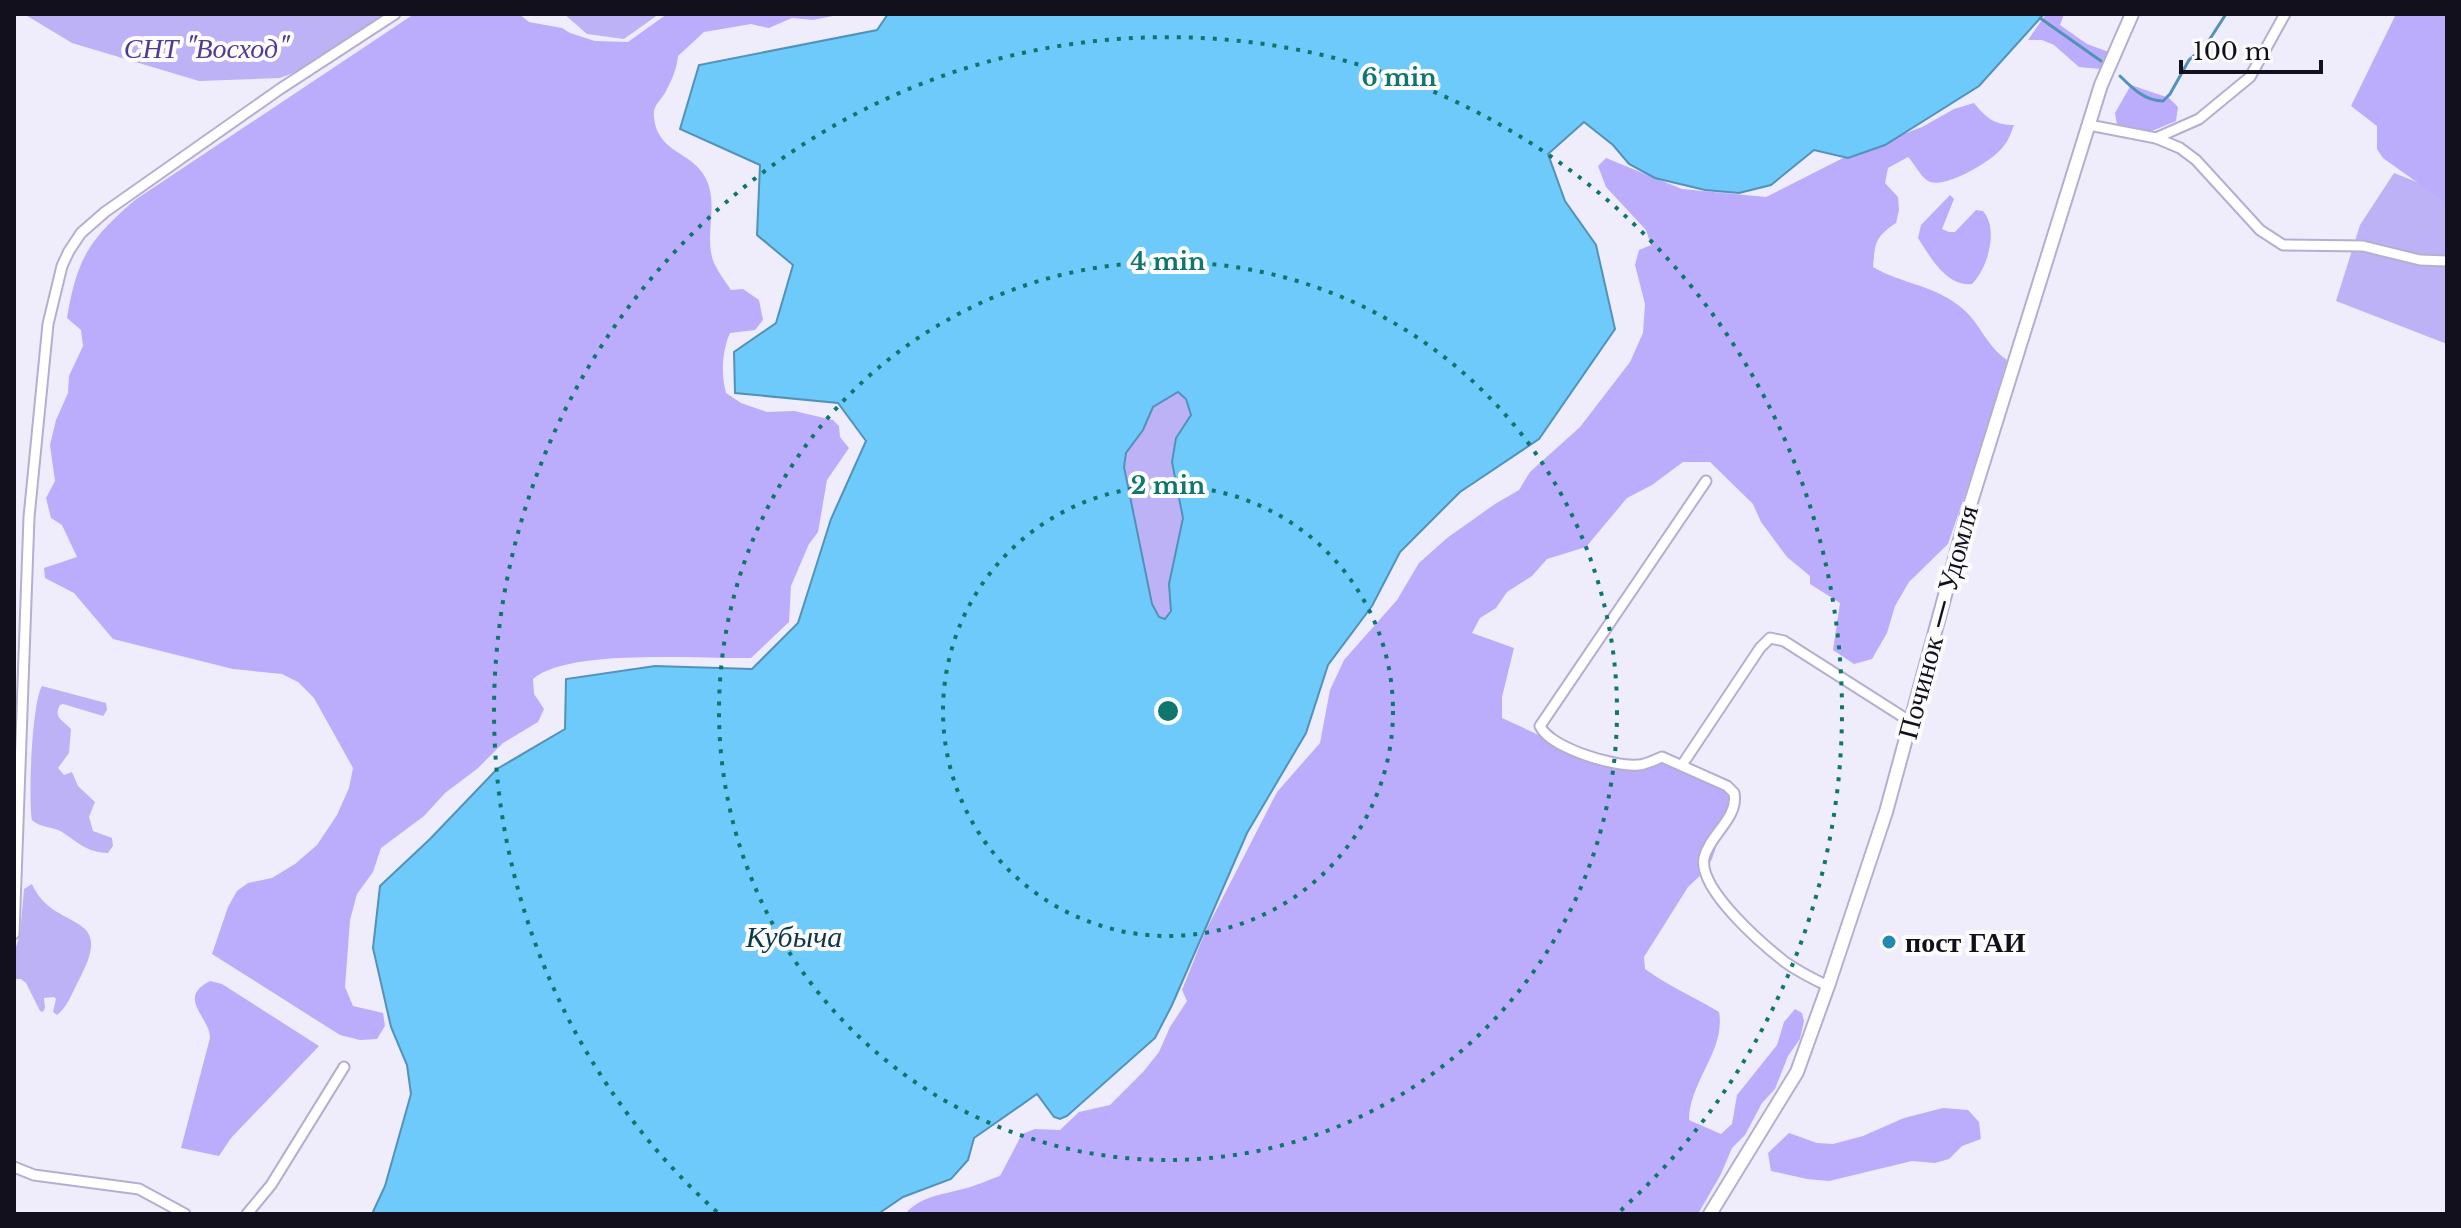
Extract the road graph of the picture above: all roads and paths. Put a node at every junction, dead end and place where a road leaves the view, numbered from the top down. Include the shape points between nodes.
1 (395, 14) edge
2 (2132, 14) edge
3 (2285, 14) edge
4 (2089, 125) junction
5 (2156, 138) junction
6 (2447, 261) edge
7 (1706, 481) dead end
8 (1911, 722) junction
9 (1682, 765) junction
10 (14, 934) edge
11 (1828, 986) junction
12 (344, 1067) dead end
13 (14, 1167) edge
14 (185, 1214) edge
15 (247, 1214) edge
16 (1710, 1214) edge

1 - 10 street via 105,212 81,233 62,266 48,324 29,517
2 - 4 main road, Починок — Удомля
3 - 5 street via 2253,74 2199,119
4 - 5 street
4 - 8 main road, Починок — Удомля via 1966,518
5 - 6 street via 2196,160 2260,230 2283,245 2363,246
7 - 9 street via 1540,726 1565,746 1613,764 1643,765 1662,757
8 - 9 street via 1784,641 1770,638
8 - 11 main road, Починок — Удомля
9 - 11 street via 1734,793 1733,808 1704,855 1710,885 1785,962
11 - 16 main road, Починок — Удомля via 1797,1072
12 - 15 street via 271,1185
13 - 14 street via 34,1175 139,1189

